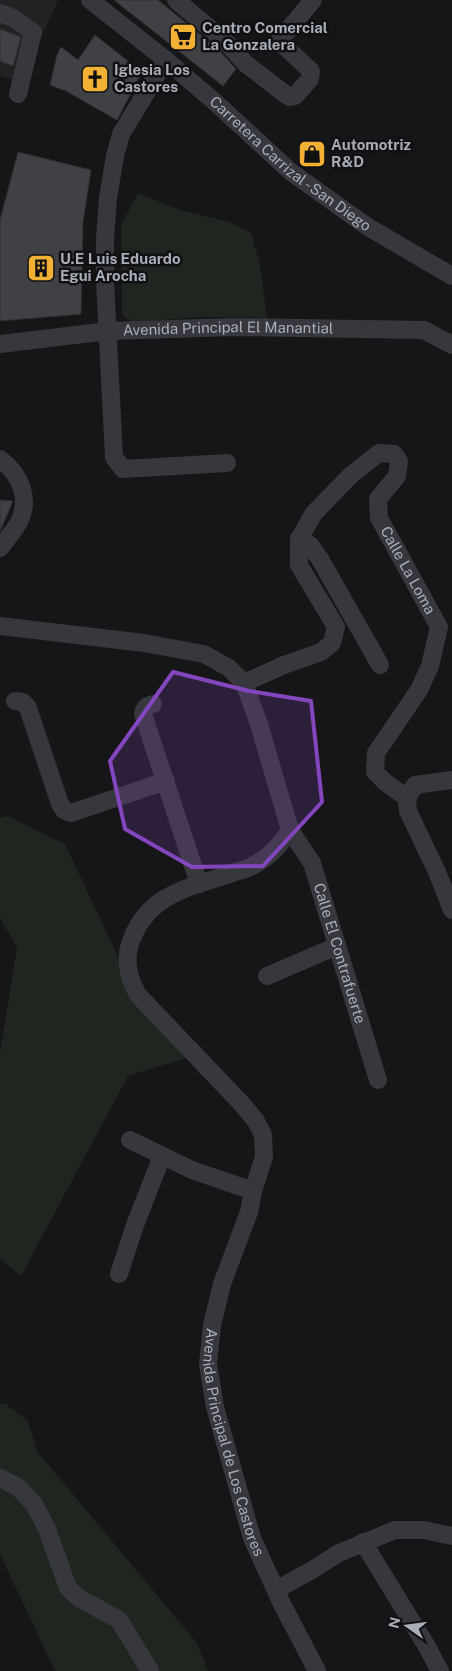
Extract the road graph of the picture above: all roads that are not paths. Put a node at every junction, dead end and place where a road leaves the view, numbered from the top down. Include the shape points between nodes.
1 (90, 0) edge
2 (176, 0) edge
3 (313, 0) edge
4 (0, 13) edge
5 (166, 60) junction
6 (18, 94) dead end
7 (452, 276) edge
8 (108, 331) junction
9 (0, 344) edge
10 (452, 345) edge
11 (0, 459) edge
12 (227, 463) dead end
13 (298, 539) junction
14 (0, 548) edge
15 (0, 626) edge
16 (380, 665) dead end
17 (244, 683) junction
18 (16, 701) dead end
19 (153, 704) dead end
20 (452, 780) edge
21 (166, 781) junction
22 (407, 798) junction
23 (290, 830) junction
24 (199, 884) junction
25 (452, 910) edge
26 (337, 946) junction
27 (267, 976) dead end
28 (378, 1080) dead end
29 (130, 1140) dead end
30 (162, 1156) junction
31 (253, 1191) junction
32 (119, 1274) dead end
33 (0, 1478) edge
34 (452, 1536) edge
35 (363, 1542) junction
36 (276, 1590) junction
37 (150, 1671) edge
38 (317, 1671) edge
39 (440, 1671) edge

1 - 5 street, Carretera Carrizal - San Diego
2 - 3 street via 226,42 252,69 290,97 295,96 310,79 311,71 278,41
4 - 6 street via 34,32
5 - 7 street, Carretera Carrizal - San Diego via 291,172 368,227
5 - 8 street via 121,134 116,156 105,239
8 - 9 street, Avenida Principal El Manantial
8 - 10 street, Avenida Principal El Manantial via 234,327 424,330
8 - 12 street via 114,457 123,469
11 - 14 street via 11,468 23,493 19,522
13 - 16 street via 310,545 320,559
13 - 17 street via 299,565 336,627 332,643 321,652
13 - 22 street, Calle La Loma via 314,513 351,475 379,453 394,454 399,461 397,476 378,499 379,518 439,627 430,666 419,690 376,753 375,772
15 - 17 street via 144,643 204,654 229,668
17 - 23 street
18 - 21 street via 23,702 28,708 64,810 71,812
19 - 21 street via 147,706 143,714
20 - 22 street via 415,785
21 - 24 street
22 - 25 street via 408,811
23 - 24 street, Avenida Principal de Los Castores via 276,850 251,867
23 - 26 street, Calle El Contrafuerte via 312,864
24 - 31 street, Avenida Principal de Los Castores via 157,903 136,926 128,951 130,982 138,995 216,1075 256,1122 263,1135 264,1157
26 - 27 street
26 - 28 street, Calle El Contrafuerte
29 - 30 street
30 - 31 street
30 - 32 street
31 - 36 street, Avenida Principal de Los Castores via 249,1212 222,1284 212,1325 208,1364 215,1407 252,1538
33 - 37 street via 18,1487 34,1504 47,1529 68,1588 118,1620
34 - 35 street via 424,1530 395,1530
35 - 36 street
35 - 39 street
36 - 38 street, Avenida Principal de Los Castores

